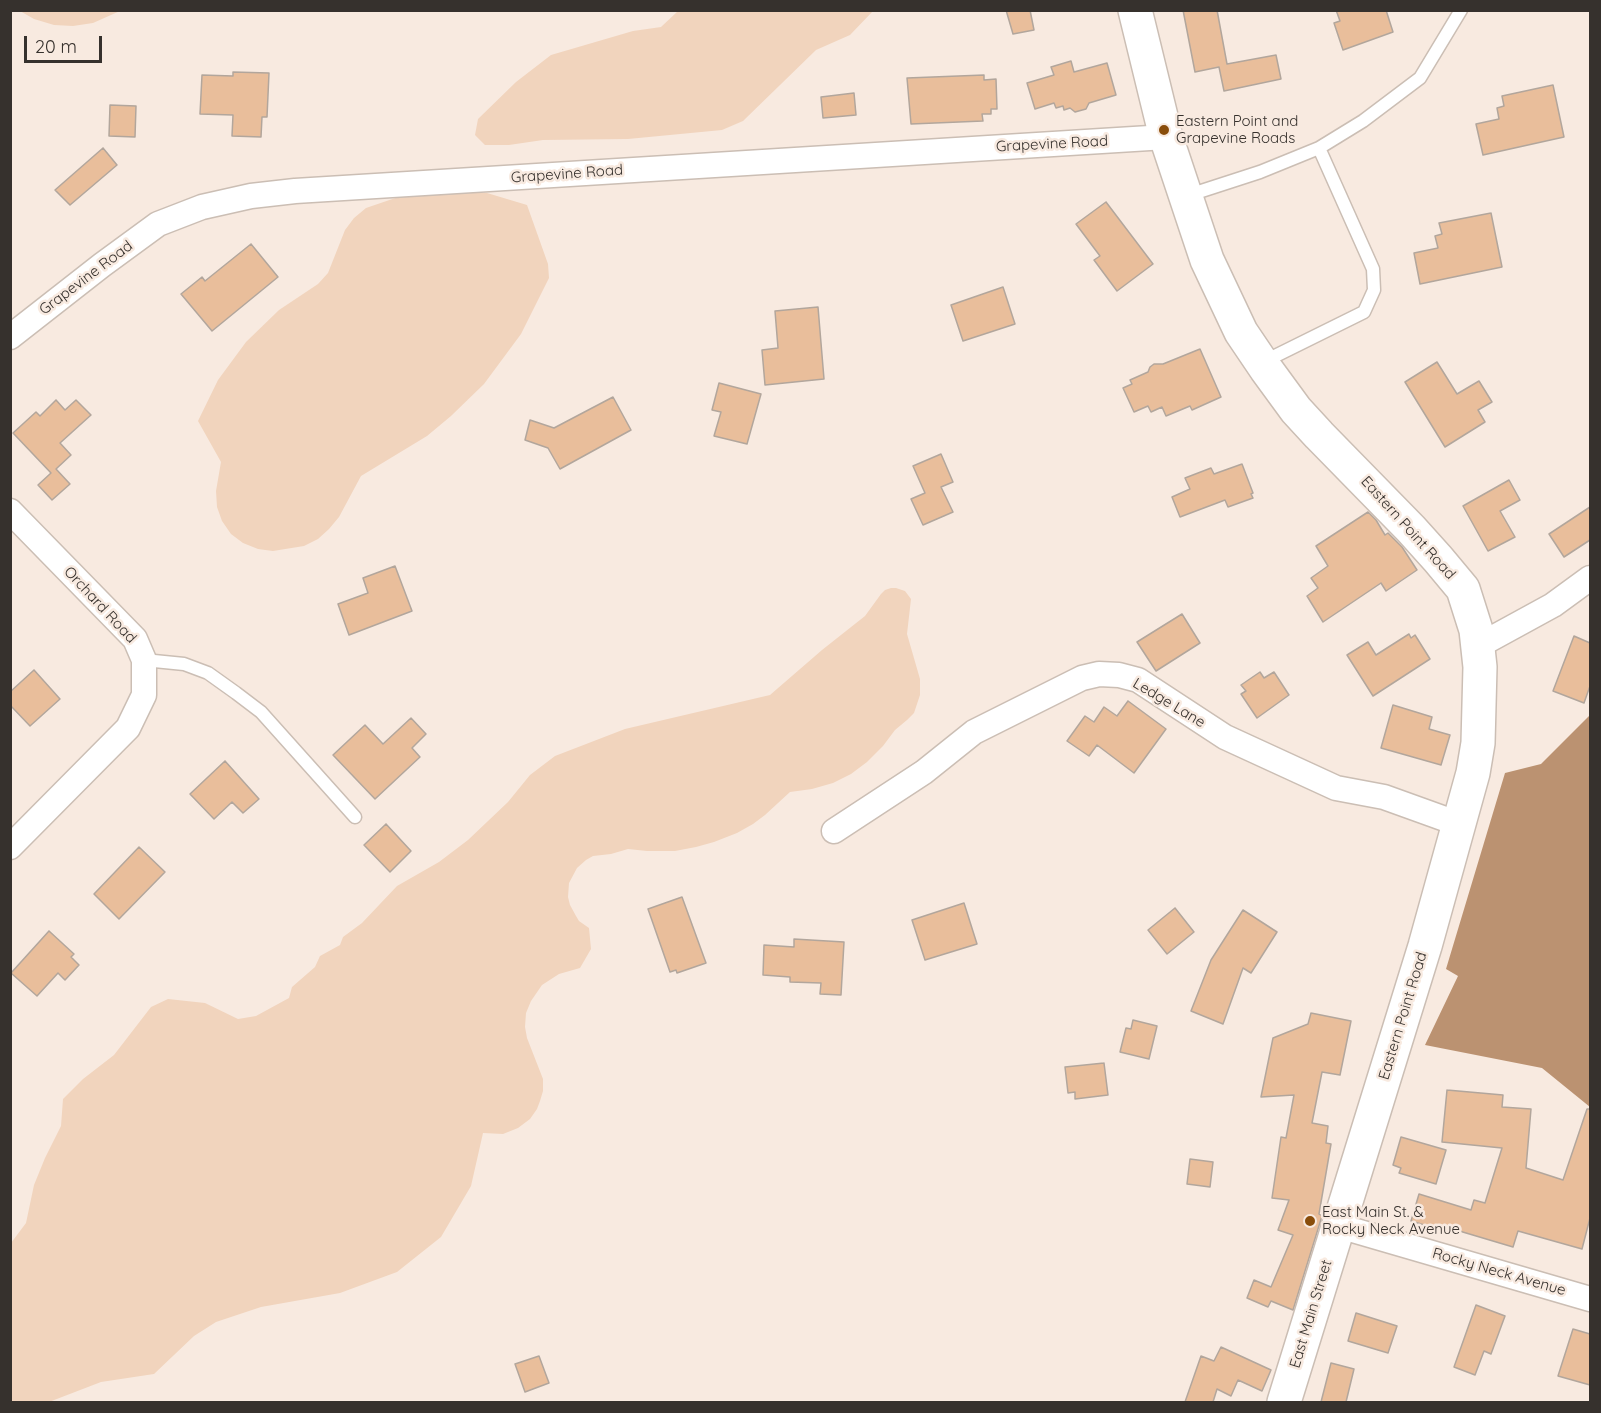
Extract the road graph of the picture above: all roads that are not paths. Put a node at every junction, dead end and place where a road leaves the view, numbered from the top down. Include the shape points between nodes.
1 (1135, 10) edge
2 (1461, 10) edge
3 (1166, 137) junction
4 (1318, 148) junction
5 (1186, 196) junction
6 (10, 337) edge
7 (1261, 363) junction
8 (10, 511) edge
9 (1590, 578) edge
10 (1478, 646) junction
11 (144, 660) junction
12 (355, 817) dead end
13 (1459, 824) junction
14 (834, 831) dead end
15 (10, 847) edge
16 (1339, 1226) junction
17 (1590, 1299) edge
18 (1284, 1402) edge

1 - 3 main road, Eastern Point Road
2 - 4 lane via 1420,78
3 - 5 main road, Eastern Point Road
3 - 6 street, Grapevine Road via 252,196 202,207 158,224
4 - 5 lane
4 - 7 lane via 1373,268 1374,290 1364,312
5 - 7 main road, Eastern Point Road via 1208,260 1241,332
7 - 10 main road, Eastern Point Road via 1296,410 1411,528 1463,589
8 - 11 street, Orchard Road via 135,639
9 - 10 street via 1553,605
10 - 13 main road, Eastern Point Road via 1478,743
11 - 12 lane via 184,664 208,673 237,693 261,712
11 - 15 street, Orchard Road via 144,695 128,728
13 - 14 street, Ledge Lane via 1384,797 1336,788 1225,737 1138,680 1100,674 1082,678 974,732 924,772
13 - 16 main road, Eastern Point Road
16 - 17 street, Rocky Neck Avenue
16 - 18 main road, East Main Street

